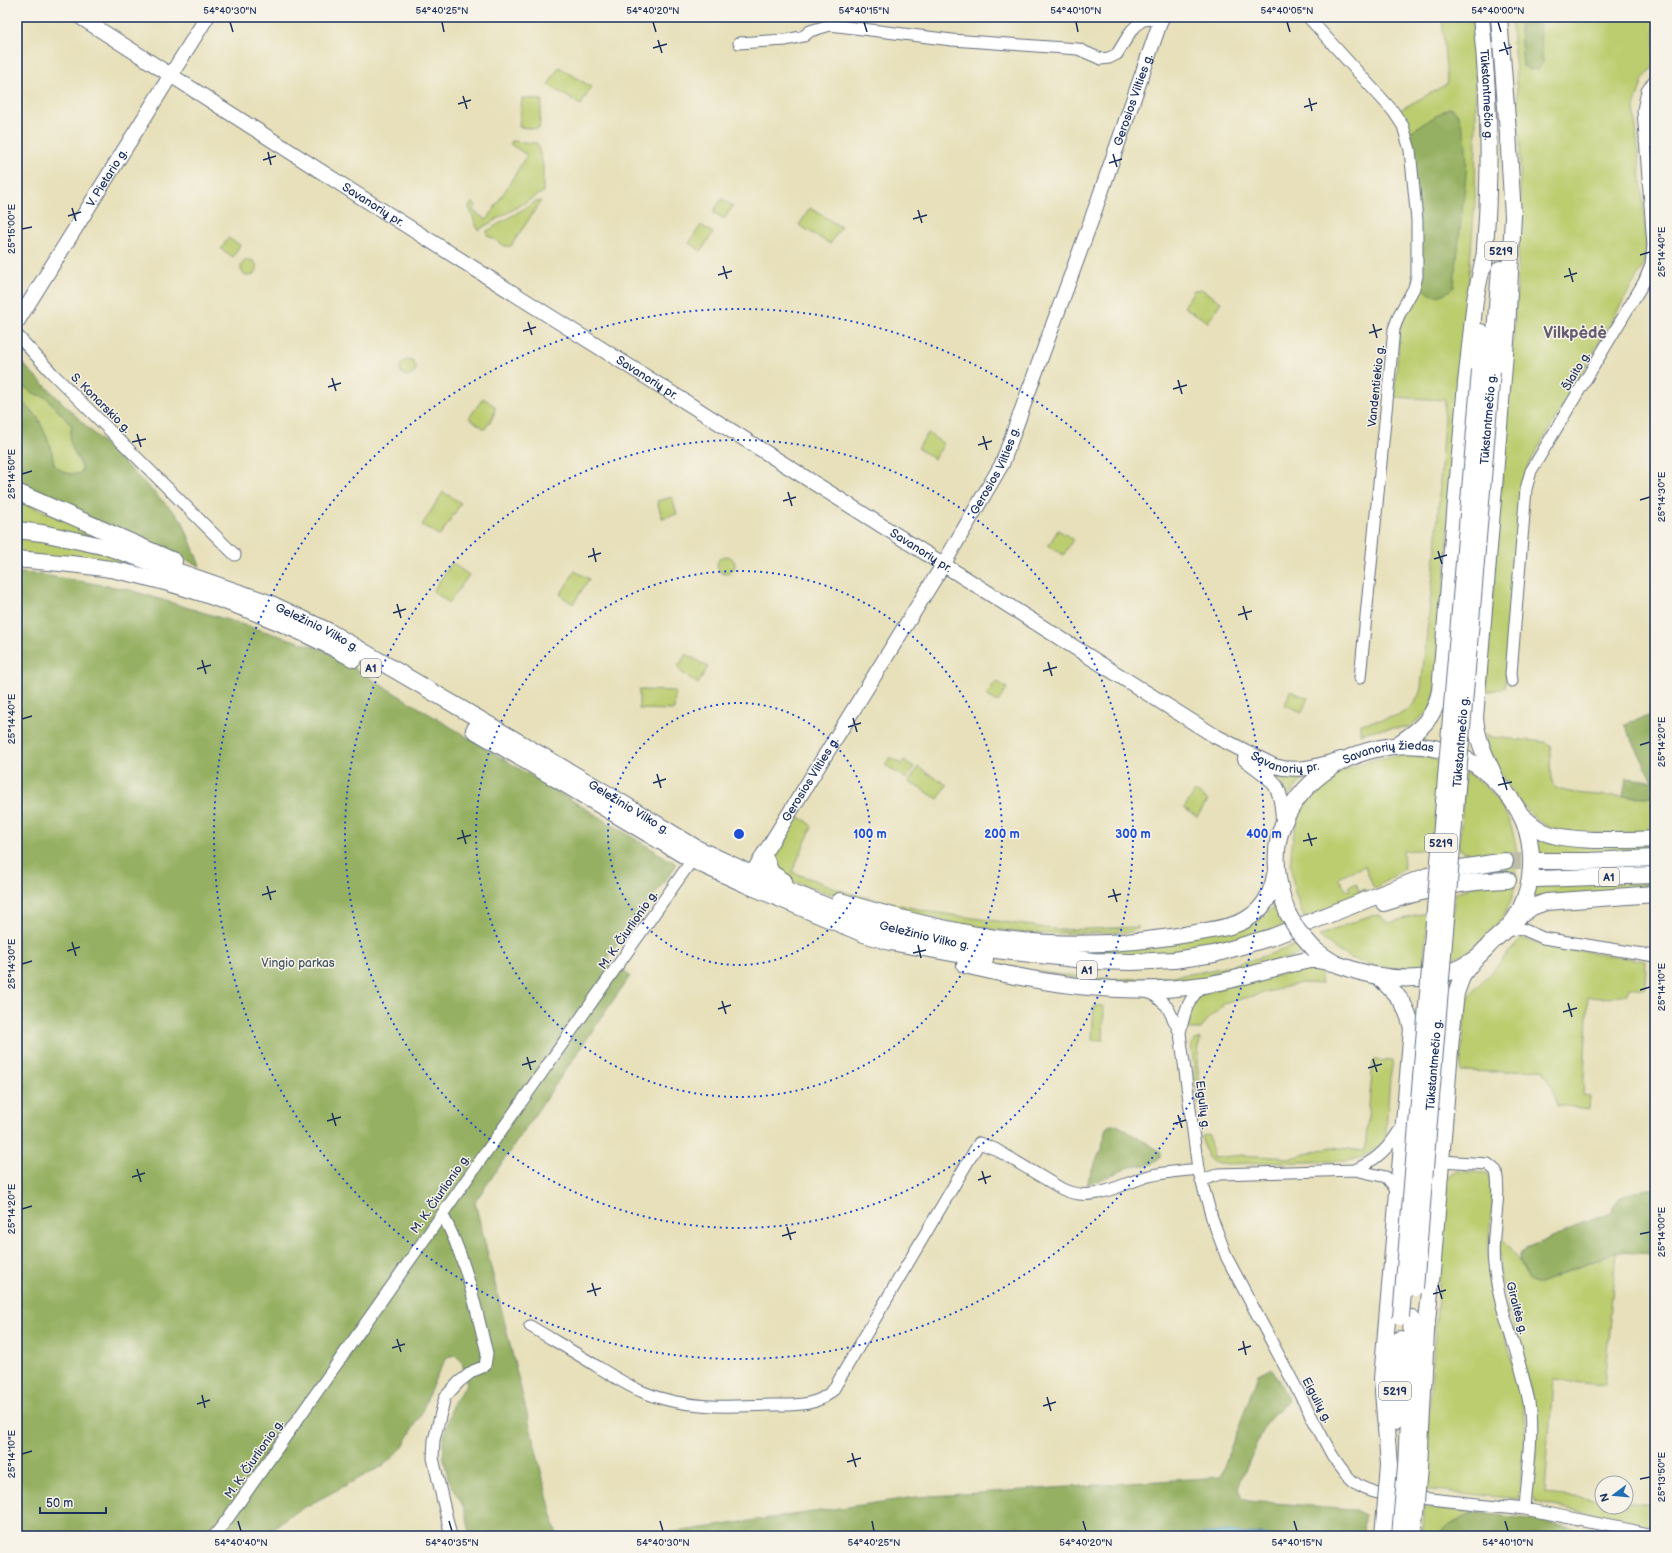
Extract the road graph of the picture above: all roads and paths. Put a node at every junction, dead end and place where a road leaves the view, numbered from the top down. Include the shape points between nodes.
1 (80, 17) edge
2 (206, 17) edge
3 (1308, 17) edge
4 (1481, 17) edge
5 (1499, 17) edge
6 (1161, 20) edge
7 (739, 43) dead end
8 (170, 74) junction
9 (1655, 79) edge
10 (1508, 132) junction
11 (1650, 141) edge
12 (1652, 194) edge
13 (1484, 257) junction
14 (17, 322) edge
15 (17, 336) edge
16 (1486, 371) junction
17 (17, 492) edge
18 (17, 530) edge
19 (235, 555) dead end
20 (17, 559) edge
21 (943, 565) junction
22 (269, 603) junction
23 (1360, 678) dead end
24 (1512, 681) dead end
25 (1215, 736) junction
26 (1397, 745) junction
27 (1359, 754) junction
28 (1499, 784) junction
29 (1520, 814) junction
30 (1283, 823) junction
31 (1655, 839) edge
32 (764, 855) junction
33 (1655, 858) edge
34 (1505, 861) tunnel mouth
35 (1537, 862) tunnel mouth
36 (690, 864) junction
37 (1277, 868) junction
38 (1655, 875) edge
39 (748, 879) junction
40 (1537, 879) tunnel mouth
41 (1508, 880) dead end
42 (791, 884) junction
43 (1655, 894) edge
44 (1535, 906) junction
45 (830, 907) junction
46 (1515, 919) junction
47 (1529, 931) junction
48 (906, 932) junction
49 (1502, 933) junction
50 (972, 934) junction
51 (1274, 942) junction
52 (897, 944) junction
53 (1655, 956) edge
54 (1475, 958) junction
55 (1338, 965) junction
56 (1378, 976) junction
57 (1205, 985) junction
58 (1140, 991) junction
59 (1180, 1033) junction
60 (1404, 1123) junction
61 (1441, 1162) junction
62 (1198, 1169) junction
63 (1355, 1170) junction
64 (1201, 1181) junction
65 (1398, 1194) junction
66 (442, 1214) junction
67 (1407, 1317) junction
68 (530, 1326) dead end
69 (1426, 1332) junction
70 (1408, 1431) junction
71 (1389, 1465) junction
72 (1412, 1467) junction
73 (1524, 1509) junction
74 (1655, 1535) edge
75 (214, 1536) edge
76 (451, 1536) edge
77 (1383, 1536) edge
78 (1400, 1536) edge
79 (1413, 1536) edge

1 - 8 main road, Savanorių pr.
2 - 8 main road, V. Pietario g.
3 - 23 street, Vandentiekio g. via 1394,111 1403,126 1410,150 1414,181 1417,276 1414,288 1394,329
4 - 13 highway, Tūkstantmečio g. / 5219 via 1488,132
5 - 10 highway, Tūkstantmečio g. / 5219
6 - 7 street via 1141,20 1117,54 1101,59 1072,48 952,40 830,25 804,36 786,40
6 - 21 main road, Gerosios Vilties g. via 1094,214 1002,464
8 - 14 main road, V. Pietario g.
8 - 21 main road, Savanorių pr.
9 - 11 street, Šlaito g. via 1647,91 1643,110
10 - 16 highway, Tūkstantmečio g. / 5219
10 - 28 highway via 1513,216 1508,314 1475,718 1483,752
11 - 12 street, Šlaito g.
12 - 24 street, Šlaito g. via 1653,245 1648,274 1531,471 1526,489
13 - 16 highway, Tūkstantmečio g. / 5219
13 - 26 highway via 1471,337 1440,691 1430,718 1420,729
15 - 19 street, S. Konarskio g.
16 - 67 highway, Tūkstantmečio g. / 5219, bridge
17 - 22 highway
18 - 22 highway, Geležinio Vilko g. / A1 via 107,547
20 - 36 highway, Geležinio Vilko g. / A1 via 110,569 165,583 217,599 322,641 382,674
21 - 25 main road, Savanorių pr.
21 - 32 main road, Gerosios Vilties g.
22 - 39 highway, Geležinio Vilko g. / A1 via 328,631
25 - 27 main road, Savanorių pr. via 1274,766 1293,770
25 - 30 main road, Savanorių pr. via 1271,780 1280,794
26 - 27 highway, Savanorių žiedas
26 - 28 highway, Savanorių žiedas via 1429,746 1445,750 1474,763
27 - 30 highway, Savanorių žiedas via 1315,778 1297,798
28 - 29 highway, Savanorių žiedas
29 - 31 highway via 1543,831 1560,837
29 - 46 highway, Savanorių žiedas via 1527,832 1531,868 1524,902
30 - 37 highway, Savanorių žiedas
32 - 39 main road, Gerosios Vilties g.
32 - 42 highway via 771,873
33 - 35 highway, A1
34 - 51 highway, A1 via 1427,876
36 - 39 highway, Geležinio Vilko g. / A1
36 - 66 street, M. K. Čiurlionio g.
37 - 50 highway via 1272,892 1259,910 1247,920 1219,928 1168,937 1105,943 1038,941
37 - 55 highway, Savanorių žiedas, bridge via 1279,888 1288,914 1298,931 1315,950
38 - 40 highway, A1
39 - 45 highway, Geležinio Vilko g. / A1 via 780,887
39 - 52 highway, Geležinio Vilko g. / A1 via 864,934
41 - 51 highway, A1 via 1464,882 1421,891
42 - 45 highway
42 - 50 highway via 870,909
43 - 44 highway via 1557,901
44 - 46 highway
44 - 47 street via 1524,918 1524,924
45 - 48 highway, Geležinio Vilko g. / A1 via 872,923
46 - 49 highway, Savanorių žiedas
47 - 49 street via 1520,928
47 - 53 street via 1543,938
48 - 50 highway
48 - 51 highway, Geležinio Vilko g. / A1 via 987,948 1093,962 1160,961
49 - 54 highway, Savanorių žiedas
51 - 52 highway, Geležinio Vilko g. / A1 via 1216,963 1133,972 1093,971 983,959
52 - 58 highway via 959,964 1002,974 1096,988
54 - 56 highway, Savanorių žiedas via 1453,970 1420,978
54 - 61 highway via 1463,974 1456,993
55 - 56 highway, Savanorių žiedas
55 - 57 highway via 1317,960 1301,961
56 - 60 highway via 1398,996 1409,1016 1412,1029
57 - 58 highway
57 - 59 street, Eigulių g. via 1191,997
58 - 59 street, Eigulių g. via 1153,994 1167,1006
59 - 62 street, Eigulių g.
60 - 63 street via 1380,1156
60 - 65 highway
61 - 69 highway
61 - 73 street, Giraitės g. via 1488,1164 1496,1171 1498,1183 1493,1241 1494,1264 1529,1404 1530,1428
62 - 64 street, Eigulių g.
62 - 68 street via 1163,1173 1097,1194 1080,1196 1071,1194 979,1142 833,1390 817,1401 752,1406 668,1400 644,1393 625,1383
63 - 64 street via 1219,1174
63 - 65 street via 1386,1177
64 - 73 street, Eigulių g. via 1218,1236 1235,1277 1332,1455 1352,1482 1362,1489 1383,1494
65 - 71 highway via 1382,1379
66 - 75 street, M. K. Čiurlionio g.
66 - 76 street via 454,1234 467,1272 487,1353 485,1366 473,1371 445,1397 434,1440 433,1458
67 - 70 highway, Tūkstantmečio g. / 5219
67 - 71 highway, Tūkstantmečio g. / 5219
69 - 70 highway
69 - 72 highway
70 - 72 highway, Tūkstantmečio g. / 5219
71 - 77 highway, 5219, bridge
72 - 78 highway, 5219, bridge
72 - 79 highway, bridge
73 - 74 street, Eigulių g.

